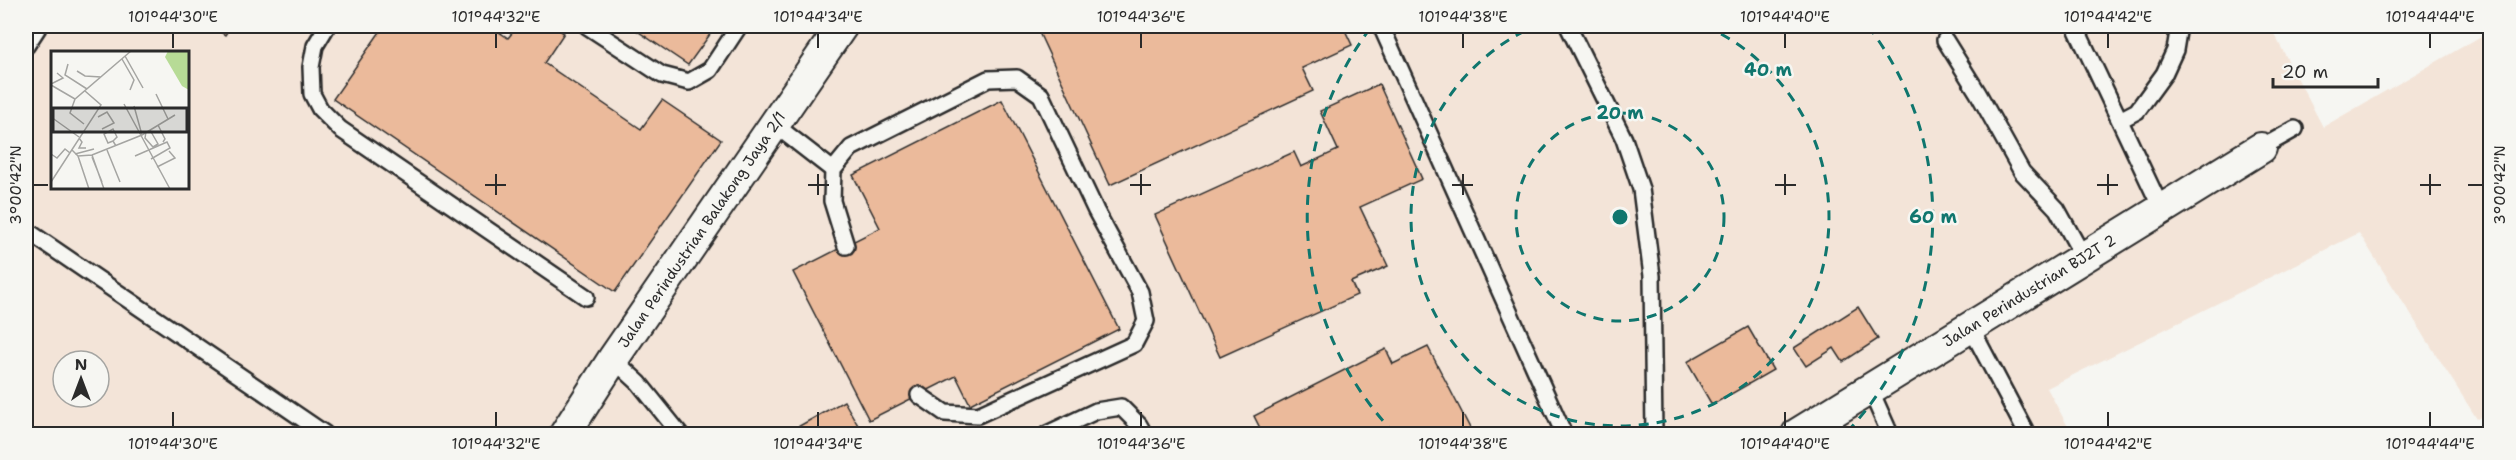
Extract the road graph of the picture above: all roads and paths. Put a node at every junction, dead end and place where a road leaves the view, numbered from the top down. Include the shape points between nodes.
1 (39, 26) edge
2 (327, 26) edge
3 (587, 26) edge
4 (739, 26) edge
5 (842, 26) edge
6 (1381, 26) edge
7 (1568, 26) edge
8 (2075, 26) edge
9 (2179, 26) edge
10 (1945, 40) dead end
11 (26, 46) edge
12 (2120, 120) junction
13 (775, 125) junction
14 (2295, 129) dead end
15 (2261, 148) joint
16 (833, 170) junction
17 (2162, 210) junction
18 (26, 230) edge
19 (846, 246) dead end
20 (2084, 258) junction
21 (586, 297) dead end
22 (1971, 328) junction
23 (613, 359) junction
24 (1870, 389) junction
25 (919, 395) dead end
26 (1814, 430) edge
27 (325, 435) edge
28 (565, 435) edge
29 (680, 435) edge
30 (1047, 435) edge
31 (1144, 435) edge
32 (1564, 435) edge
33 (1654, 435) edge
34 (1890, 435) edge
35 (2027, 435) edge

1 - 11 lane
2 - 21 lane via 315,46 311,67 312,94 320,109 340,129
3 - 4 lane via 662,75 689,82 710,70
5 - 13 street, Jalan Perindustrian Balakong Jaya 2/1
6 - 32 lane
7 - 33 lane via 1624,139 1641,189 1652,276
8 - 12 lane
9 - 12 lane via 2175,50 2164,74 2137,111
10 - 20 lane via 2022,172 2057,209
12 - 17 lane
13 - 16 lane
13 - 23 street, Jalan Perindustrian Balakong Jaya 2/1
14 - 15 lane
15 - 17 street, Jalan Perindustrian BJ2T 2
16 - 19 lane via 832,201
16 - 25 lane via 851,148 988,79 1017,78 1041,95 1140,292 1146,321 1134,344 1124,349 978,415 945,412
17 - 20 street, Jalan Perindustrian BJ2T 2
18 - 27 lane
20 - 22 street, Jalan Perindustrian BJ2T 2
22 - 24 street, Jalan Perindustrian BJ2T 2
22 - 35 lane
23 - 28 street, Jalan Perindustrian Balakong Jaya 2/1
23 - 29 lane via 639,382
24 - 26 street, Jalan Perindustrian BJ2T 2
24 - 34 lane
30 - 31 lane via 1096,411 1121,407

